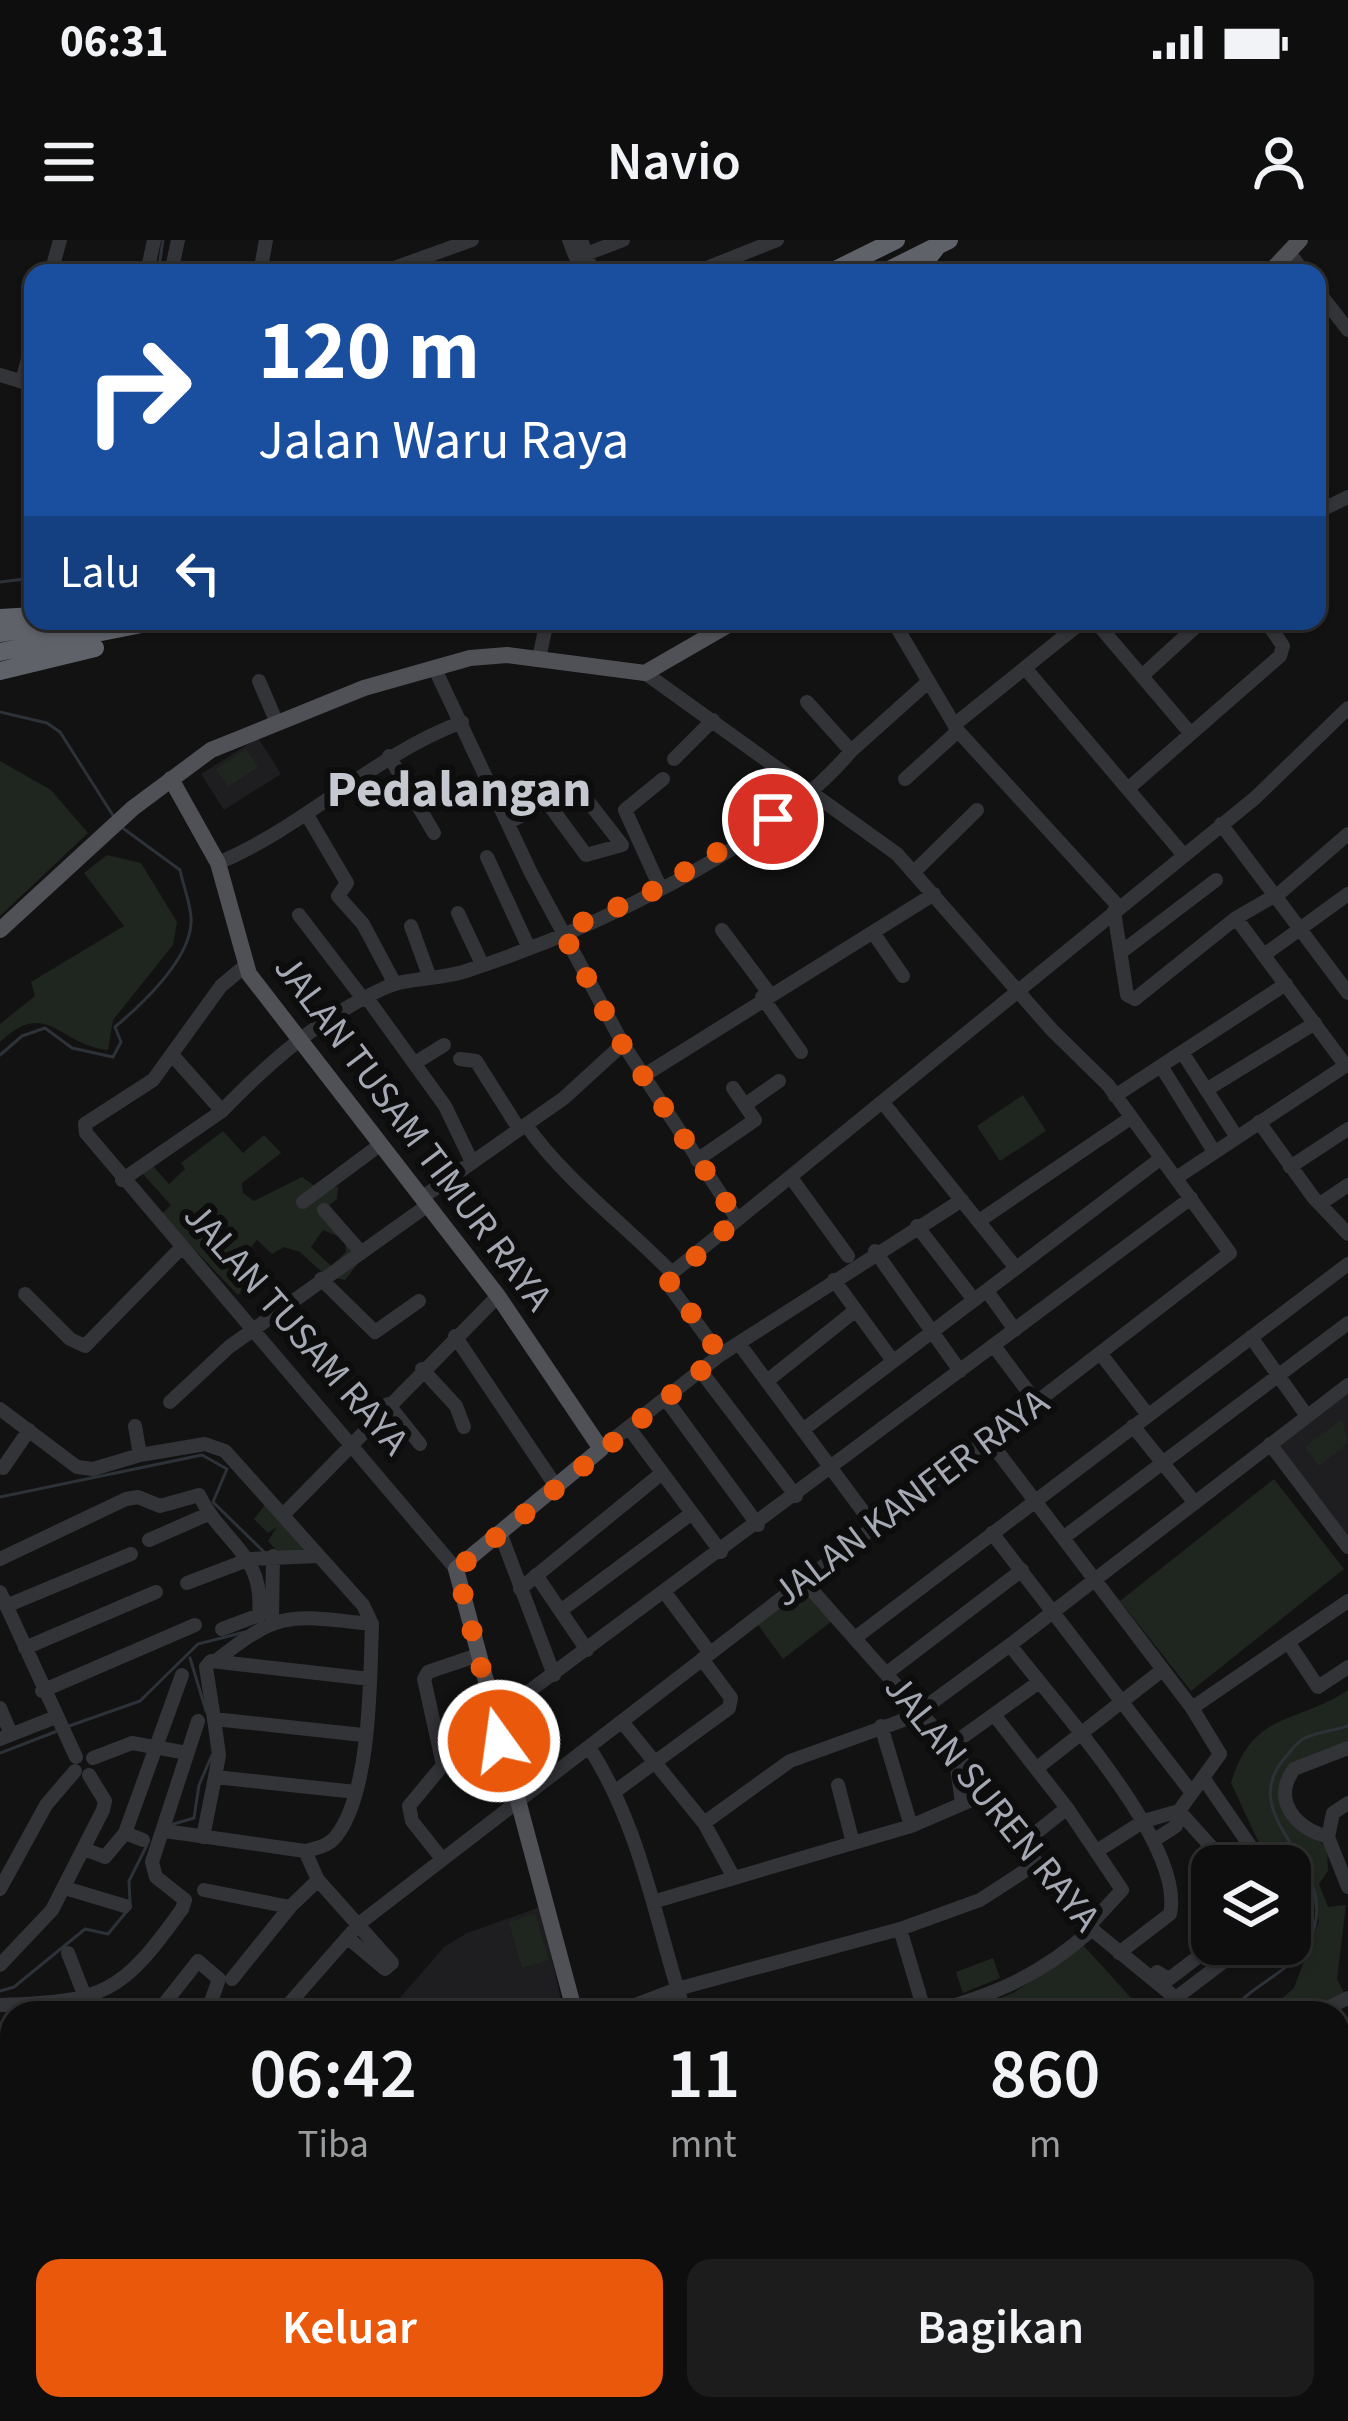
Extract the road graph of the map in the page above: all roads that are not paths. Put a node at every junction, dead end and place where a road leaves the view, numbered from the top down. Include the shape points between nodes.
1 (472, 240) edge
2 (569, 240) edge
3 (623, 240) edge
4 (777, 240) edge
5 (896, 240) edge
6 (944, 242) edge
7 (446, 252) junction
8 (408, 264) edge
9 (423, 264) edge
10 (582, 264) edge
11 (717, 264) edge
12 (848, 264) edge
13 (901, 264) edge
14 (1326, 302) edge
15 (1348, 330) edge
16 (112, 630) edge
17 (135, 630) edge
18 (545, 630) edge
19 (719, 630) edge
20 (898, 630) edge
21 (1072, 630) edge
22 (1104, 630) edge
23 (1192, 630) edge
24 (1271, 630) edge
25 (0, 652) edge
26 (539, 658) junction
27 (434, 667) junction
28 (1024, 668) junction
29 (0, 670) edge
30 (645, 673) junction
31 (1143, 674) junction
32 (260, 680) dead end
33 (928, 682) junction
34 (807, 702) dead end
35 (1347, 711) edge
36 (712, 720) junction
37 (462, 722) junction
38 (277, 723) junction
39 (956, 728) junction
40 (1191, 734) junction
41 (851, 751) junction
42 (389, 756) junction
43 (674, 759) dead end
44 (905, 778) dead end
45 (171, 779) junction
46 (664, 779) dead end
47 (1130, 787) junction
48 (809, 791) junction
49 (547, 802) junction
50 (977, 810) dead end
51 (307, 815) junction
52 (508, 824) junction
53 (1221, 824) junction
54 (434, 833) dead end
55 (1347, 838) edge
56 (1183, 853) junction
57 (487, 857) dead end
58 (218, 863) junction
59 (914, 872) junction
60 (1216, 880) dead end
61 (661, 887) junction
62 (1275, 894) junction
63 (934, 895) junction
64 (1345, 901) edge
65 (1116, 909) junction
66 (458, 913) dead end
67 (298, 915) dead end
68 (1236, 918) junction
69 (411, 926) dead end
70 (1299, 926) junction
71 (0, 930) edge
72 (722, 930) dead end
73 (562, 931) junction
74 (874, 934) junction
75 (528, 946) junction
76 (1124, 950) junction
77 (1264, 955) junction
78 (482, 964) junction
79 (245, 966) junction
80 (903, 976) dead end
81 (430, 978) junction
82 (395, 983) junction
83 (1286, 984) junction
84 (1016, 988) junction
85 (1348, 993) edge
86 (766, 995) junction
87 (366, 999) junction
88 (1315, 1023) junction
89 (300, 1037) junction
90 (622, 1044) junction
91 (444, 1045) dead end
92 (801, 1052) dead end
93 (1182, 1052) junction
94 (174, 1057) junction
95 (460, 1060) dead end
96 (416, 1064) junction
97 (1347, 1065) edge
98 (1161, 1066) junction
99 (644, 1076) junction
100 (779, 1081) dead end
101 (733, 1088) dead end
102 (1206, 1090) junction
103 (1115, 1096) junction
104 (745, 1105) junction
105 (884, 1105) junction
106 (222, 1111) junction
107 (1129, 1119) junction
108 (1259, 1122) junction
109 (522, 1127) junction
110 (1348, 1129) edge
111 (1236, 1136) junction
112 (381, 1144) junction
113 (1214, 1150) junction
114 (1160, 1159) junction
115 (471, 1160) junction
116 (697, 1160) junction
117 (1290, 1167) junction
118 (1176, 1178) junction
119 (122, 1180) junction
120 (792, 1180) junction
121 (1348, 1185) edge
122 (1192, 1198) junction
123 (962, 1200) junction
124 (426, 1201) junction
125 (303, 1202) dead end
126 (1319, 1204) junction
127 (324, 1210) dead end
128 (737, 1219) junction
129 (979, 1221) junction
130 (917, 1226) junction
131 (1348, 1234) edge
132 (182, 1247) junction
133 (360, 1251) junction
134 (874, 1251) junction
135 (848, 1256) dead end
136 (1348, 1264) edge
137 (1016, 1268) junction
138 (671, 1273) junction
139 (321, 1279) junction
140 (834, 1280) junction
141 (25, 1294) dead end
142 (498, 1296) junction
143 (980, 1296) junction
144 (419, 1300) dead end
145 (856, 1310) junction
146 (1348, 1323) edge
147 (1015, 1330) junction
148 (256, 1331) junction
149 (932, 1332) junction
150 (455, 1336) junction
151 (1251, 1337) junction
152 (740, 1345) junction
153 (994, 1346) junction
154 (1100, 1353) junction
155 (720, 1355) junction
156 (893, 1361) junction
157 (422, 1369) junction
158 (700, 1370) junction
159 (960, 1371) junction
160 (1278, 1376) junction
161 (767, 1381) junction
162 (1347, 1389) edge
163 (665, 1398) junction
164 (170, 1402) dead end
165 (1036, 1402) junction
166 (388, 1404) junction
167 (0, 1409) edge
168 (1148, 1414) junction
169 (1307, 1416) junction
170 (135, 1426) dead end
171 (1133, 1426) junction
172 (464, 1427) dead end
173 (628, 1428) junction
174 (804, 1429) junction
175 (29, 1430) junction
176 (988, 1439) junction
177 (350, 1443) junction
178 (420, 1444) dead end
179 (1270, 1444) junction
180 (601, 1449) junction
181 (140, 1455) junction
182 (1162, 1463) junction
183 (3, 1468) dead end
184 (834, 1468) junction
185 (662, 1473) junction
186 (557, 1488) junction
187 (796, 1496) junction
188 (1035, 1500) junction
189 (1195, 1503) junction
190 (692, 1513) junction
191 (284, 1514) junction
192 (206, 1515) junction
193 (758, 1525) junction
194 (873, 1525) junction
195 (992, 1533) junction
196 (501, 1535) junction
197 (1063, 1538) junction
198 (149, 1540) dead end
199 (1348, 1546) edge
200 (722, 1552) junction
201 (131, 1554) dead end
202 (272, 1556) junction
203 (319, 1556) junction
204 (0, 1559) edge
205 (252, 1559) junction
206 (457, 1569) junction
207 (1022, 1570) junction
208 (536, 1574) junction
209 (802, 1579) junction
210 (1094, 1580) junction
211 (187, 1583) dead end
212 (520, 1589) junction
213 (156, 1592) dead end
214 (666, 1594) junction
215 (3, 1599) edge
216 (1346, 1606) edge
217 (563, 1609) junction
218 (1053, 1611) junction
219 (272, 1620) junction
220 (372, 1624) junction
221 (195, 1625) dead end
222 (222, 1629) dead end
223 (18, 1630) junction
224 (855, 1638) junction
225 (0, 1642) edge
226 (1010, 1645) junction
227 (1289, 1645) junction
228 (25, 1648) junction
229 (587, 1650) junction
230 (478, 1655) junction
231 (706, 1656) junction
232 (218, 1660) junction
233 (1348, 1666) edge
234 (1161, 1671) junction
235 (887, 1673) junction
236 (182, 1675) dead end
237 (554, 1675) junction
238 (370, 1679) junction
239 (1039, 1682) junction
240 (43, 1691) junction
241 (1121, 1701) junction
242 (0, 1708) edge
243 (1192, 1708) junction
244 (921, 1711) junction
245 (995, 1716) junction
246 (492, 1719) junction
247 (206, 1720) junction
248 (623, 1723) junction
249 (881, 1726) junction
250 (363, 1735) junction
251 (6, 1736) edge
252 (1079, 1736) junction
253 (158, 1745) junction
254 (589, 1747) junction
255 (1348, 1748) edge
256 (953, 1751) junction
257 (188, 1753) junction
258 (77, 1758) junction
259 (656, 1763) junction
260 (1037, 1768) junction
261 (215, 1778) junction
262 (1204, 1778) junction
263 (838, 1785) dead end
264 (617, 1790) junction
265 (356, 1792) junction
266 (1192, 1793) junction
267 (983, 1795) junction
268 (518, 1799) junction
269 (962, 1803) junction
270 (1348, 1803) edge
271 (1067, 1808) junction
272 (1179, 1811) junction
273 (1144, 1821) junction
274 (704, 1823) junction
275 (911, 1826) junction
276 (166, 1828) junction
277 (125, 1833) junction
278 (203, 1837) junction
279 (1328, 1837) junction
280 (1156, 1839) junction
281 (143, 1840) dead end
282 (853, 1843) junction
283 (1022, 1844) junction
284 (1210, 1845) edge
285 (1250, 1845) edge
286 (84, 1849) junction
287 (1097, 1851) junction
288 (306, 1854) junction
289 (442, 1859) junction
290 (1036, 1863) junction
291 (733, 1876) junction
292 (316, 1880) junction
293 (1348, 1887) edge
294 (65, 1888) junction
295 (0, 1889) edge
296 (204, 1890) dead end
297 (656, 1901) junction
298 (125, 1906) dead end
299 (290, 1906) junction
300 (360, 1923) junction
301 (900, 1929) junction
302 (1089, 1929) junction
303 (348, 1938) junction
304 (1123, 1950) junction
305 (68, 1953) dead end
306 (1191, 1962) edge
307 (0, 1965) edge
308 (1219, 1965) edge
309 (232, 1979) dead end
310 (677, 1989) junction
311 (85, 1997) junction
312 (1177, 1997) junction
313 (43, 2001) edge
314 (166, 2001) edge
315 (212, 2001) edge
316 (291, 2001) edge
317 (572, 2001) edge
318 (646, 2001) edge
319 (681, 2001) edge
320 (922, 2001) edge
321 (971, 2001) edge
322 (1181, 2001) edge

1 - 7 street
2 - 10 street
3 - 10 street
4 - 11 street
5 - 12 highway
6 - 13 highway
7 - 8 street
7 - 9 street
14 - 15 street
16 - 25 highway
17 - 29 highway via 96,648
18 - 26 street
19 - 30 main road
20 - 33 street
21 - 28 street
22 - 31 street
23 - 31 street
24 - 40 street via 1284,651
26 - 27 main road
26 - 30 main road
27 - 37 street
27 - 38 main road
28 - 39 street
28 - 47 street
30 - 36 street, JALAN KANFER RAYA
31 - 40 street
32 - 38 street
33 - 39 street
33 - 41 street
34 - 41 street
35 - 53 street
36 - 43 street
36 - 48 street, JALAN KANFER RAYA
37 - 42 street
37 - 52 street
38 - 45 main road via 211,750
39 - 44 street
39 - 65 street
40 - 47 street
41 - 48 street
42 - 51 street
42 - 54 street
45 - 58 main road, JALAN TUSAM TIMUR RAYA
45 - 71 main road
46 - 61 street via 625,810
47 - 56 street
48 - 59 street, JALAN KANFER RAYA
48 - 61 street
49 - 49 street via 580,789 622,844 588,856
49 - 52 street
50 - 59 street
51 - 58 street
51 - 82 street via 347,883 338,896
52 - 73 street
53 - 56 street
53 - 62 street
55 - 62 street
56 - 65 street
57 - 75 street
58 - 79 main road, JALAN TUSAM TIMUR RAYA
59 - 63 street, JALAN KANFER RAYA
60 - 76 street
61 - 73 street
62 - 68 street
62 - 70 street
63 - 74 street
63 - 84 street, JALAN KANFER RAYA
64 - 70 street
65 - 76 street
65 - 84 street
66 - 78 street
67 - 87 street
68 - 76 street via 1135,999 1127,995
68 - 77 street
69 - 81 street
70 - 77 street
70 - 85 street
72 - 86 street
73 - 75 street
73 - 90 street
74 - 80 street
74 - 86 street
75 - 78 street
77 - 83 street
78 - 81 street
79 - 89 main road, JALAN TUSAM TIMUR RAYA
79 - 94 street, JALAN TUSAM RAYA via 221,986
81 - 82 street
82 - 87 street
83 - 88 street
83 - 93 street
84 - 103 street, JALAN KANFER RAYA
84 - 105 street
86 - 92 street
86 - 99 street
87 - 89 street
87 - 96 street
88 - 97 street
88 - 102 street
89 - 106 street
89 - 112 main road, JALAN TUSAM TIMUR RAYA
90 - 99 street
90 - 109 street
91 - 96 street
93 - 98 street
93 - 102 street
94 - 106 street
94 - 119 street, JALAN TUSAM RAYA via 85,1124
95 - 109 street via 475,1059
96 - 115 street
97 - 108 street
98 - 103 street
98 - 113 street
99 - 116 street
100 - 104 street
101 - 104 street
102 - 111 street
103 - 107 street, JALAN KANFER RAYA
104 - 116 street via 755,1120
105 - 120 street
105 - 123 street
106 - 119 street
107 - 114 street, JALAN KANFER RAYA
107 - 129 street
108 - 111 street
108 - 117 street
109 - 115 street
109 - 138 street
110 - 117 street
111 - 113 street
112 - 124 main road, JALAN TUSAM TIMUR RAYA
112 - 125 street
113 - 118 street
114 - 118 street, JALAN KANFER RAYA
114 - 137 street
115 - 124 street
116 - 128 street
117 - 126 street
118 - 122 street, JALAN KANFER RAYA
119 - 132 street, JALAN TUSAM RAYA
120 - 128 street
120 - 135 street
121 - 126 street
122 - 147 street
122 - 154 street, JALAN KANFER RAYA via 1230,1253
123 - 129 street
123 - 130 street
124 - 133 street
124 - 142 main road, JALAN TUSAM TIMUR RAYA
126 - 131 street
127 - 133 street
128 - 138 street
129 - 137 street
130 - 134 street
130 - 143 street
132 - 141 street via 85,1346
132 - 148 street, JALAN TUSAM RAYA
133 - 139 street
134 - 140 street
134 - 149 street
136 - 151 street
137 - 143 street
138 - 155 street via 671,1288
139 - 144 street via 375,1332
139 - 148 street
140 - 145 street
140 - 152 street
142 - 150 street
142 - 180 main road, JALAN TUSAM TIMUR RAYA
143 - 147 street
143 - 149 street
145 - 156 street
145 - 161 street
146 - 160 street
147 - 153 street
148 - 164 street
148 - 177 street, JALAN TUSAM RAYA
149 - 156 street
149 - 159 street
150 - 157 street
150 - 186 street
151 - 160 street
151 - 168 street
152 - 155 street
152 - 161 street
153 - 159 street
153 - 165 street
154 - 165 street, JALAN KANFER RAYA
154 - 168 street
155 - 158 street
156 - 174 street
157 - 166 street
157 - 172 street
158 - 163 street
158 - 187 street
159 - 184 street
160 - 169 street
160 - 182 street
161 - 174 street
162 - 169 street
163 - 173 street
163 - 193 street
165 - 176 street, JALAN KANFER RAYA
166 - 177 street
166 - 178 street
167 - 175 street
168 - 171 street
169 - 179 street
170 - 181 street
171 - 182 street
171 - 188 street
173 - 180 street
173 - 185 street
174 - 184 street
175 - 181 street via 77,1467
175 - 183 street
176 - 188 street
176 - 194 street, JALAN KANFER RAYA
177 - 191 street
177 - 206 street, JALAN TUSAM RAYA
179 - 189 street
179 - 199 street
180 - 186 main road
181 - 191 street via 205,1444 225,1451
182 - 189 street
182 - 197 street
184 - 187 street
184 - 194 street
185 - 190 street
185 - 208 street
186 - 196 main road
187 - 193 street
188 - 195 street
188 - 197 street
189 - 210 street
190 - 200 street
190 - 217 street
191 - 203 street
192 - 198 street
192 - 204 street via 202,1498 160,1506 126,1499
192 - 205 street
193 - 200 street
194 - 209 street, JALAN KANFER RAYA
195 - 207 street
195 - 224 street
196 - 206 main road
196 - 212 street
197 - 210 street
200 - 214 street
201 - 215 street
202 - 203 street
202 - 205 street
202 - 219 street
203 - 220 street
205 - 211 street
205 - 222 street via 259,1615
206 - 230 main road, JALAN TUSAM RAYA
207 - 218 street
207 - 235 street
208 - 212 street
208 - 217 street
209 - 224 street, JALAN SUREN RAYA
209 - 231 street, JALAN KANFER RAYA
210 - 218 street
210 - 234 street
212 - 237 street
213 - 228 street
214 - 229 street
214 - 231 street
215 - 223 street
216 - 227 street
217 - 229 street
218 - 226 street
218 - 241 street
219 - 220 street
219 - 232 street
220 - 238 street
221 - 240 street
223 - 225 street
223 - 228 street
224 - 235 street, JALAN SUREN RAYA
226 - 239 street
226 - 244 street
227 - 233 street via 1318,1687
227 - 243 street
228 - 240 street
229 - 237 street
230 - 246 main road, JALAN TUSAM RAYA
230 - 289 street via 424,1679 443,1765 409,1806
231 - 248 street, JALAN KANFER RAYA
231 - 259 street via 732,1702
232 - 238 street
232 - 247 street via 206,1666
234 - 241 street
234 - 243 street
235 - 244 street, JALAN SUREN RAYA
236 - 253 street
237 - 246 street
238 - 250 street
239 - 245 street
239 - 252 street
240 - 258 street
241 - 252 street
241 - 266 street
242 - 251 street
243 - 262 street via 1219,1747
244 - 249 street
244 - 256 street, JALAN SUREN RAYA
245 - 256 street
245 - 260 street
246 - 268 main road, JALAN TUSAM RAYA
247 - 250 street
247 - 257 street
247 - 261 street via 219,1755
248 - 254 street, JALAN KANFER RAYA
248 - 259 street
249 - 274 street via 790,1760
249 - 275 street
250 - 265 street
251 - 258 street
252 - 260 street
252 - 273 street
253 - 257 street
253 - 258 street
253 - 277 street
254 - 264 street
254 - 268 street, JALAN KANFER RAYA
255 - 279 street via 1294,1769 1285,1791 1290,1815
256 - 267 street, JALAN SUREN RAYA
256 - 269 street
257 - 276 street
258 - 286 street via 105,1806
258 - 295 street
259 - 264 street
259 - 274 street
260 - 271 street
261 - 265 street
261 - 278 street
262 - 266 street
262 - 285 street
263 - 282 street
264 - 297 street
265 - 288 street via 338,1834
266 - 272 street
267 - 269 street
267 - 283 street, JALAN SUREN RAYA
268 - 289 street, JALAN KANFER RAYA
268 - 317 main road, JALAN TUSAM RAYA
269 - 275 street
270 - 279 street via 1333,1814
271 - 283 street
271 - 287 street
272 - 273 street
272 - 280 street via 1175,1826
272 - 284 street
273 - 280 street
273 - 287 street
274 - 291 street
275 - 282 street
276 - 278 street
276 - 311 street via 152,1869 184,1906 129,1978
277 - 281 street
277 - 286 street via 106,1857
278 - 288 street
279 - 293 street
280 - 304 street via 1172,1910
282 - 291 street
283 - 290 street, JALAN SUREN RAYA
286 - 294 street
287 - 302 street via 1122,1893
288 - 292 street
289 - 300 street, JALAN KANFER RAYA
290 - 301 street via 980,1900
290 - 302 street, JALAN SUREN RAYA
291 - 297 street
292 - 299 street
292 - 300 street
294 - 298 street
294 - 307 street
296 - 299 street
297 - 310 street
299 - 309 street
300 - 303 street, JALAN KANFER RAYA
300 - 303 street via 392,1963 385,1969
301 - 310 street
301 - 320 street
302 - 304 street, JALAN SUREN RAYA
302 - 321 street via 1065,1955 1001,1993
303 - 316 street, JALAN KANFER RAYA
304 - 306 street via 1168,1979
304 - 312 street, JALAN SUREN RAYA
305 - 311 street
308 - 312 street
310 - 318 street
310 - 319 street
311 - 313 street
312 - 322 street, JALAN SUREN RAYA
314 - 315 street via 198,1961 219,1979

